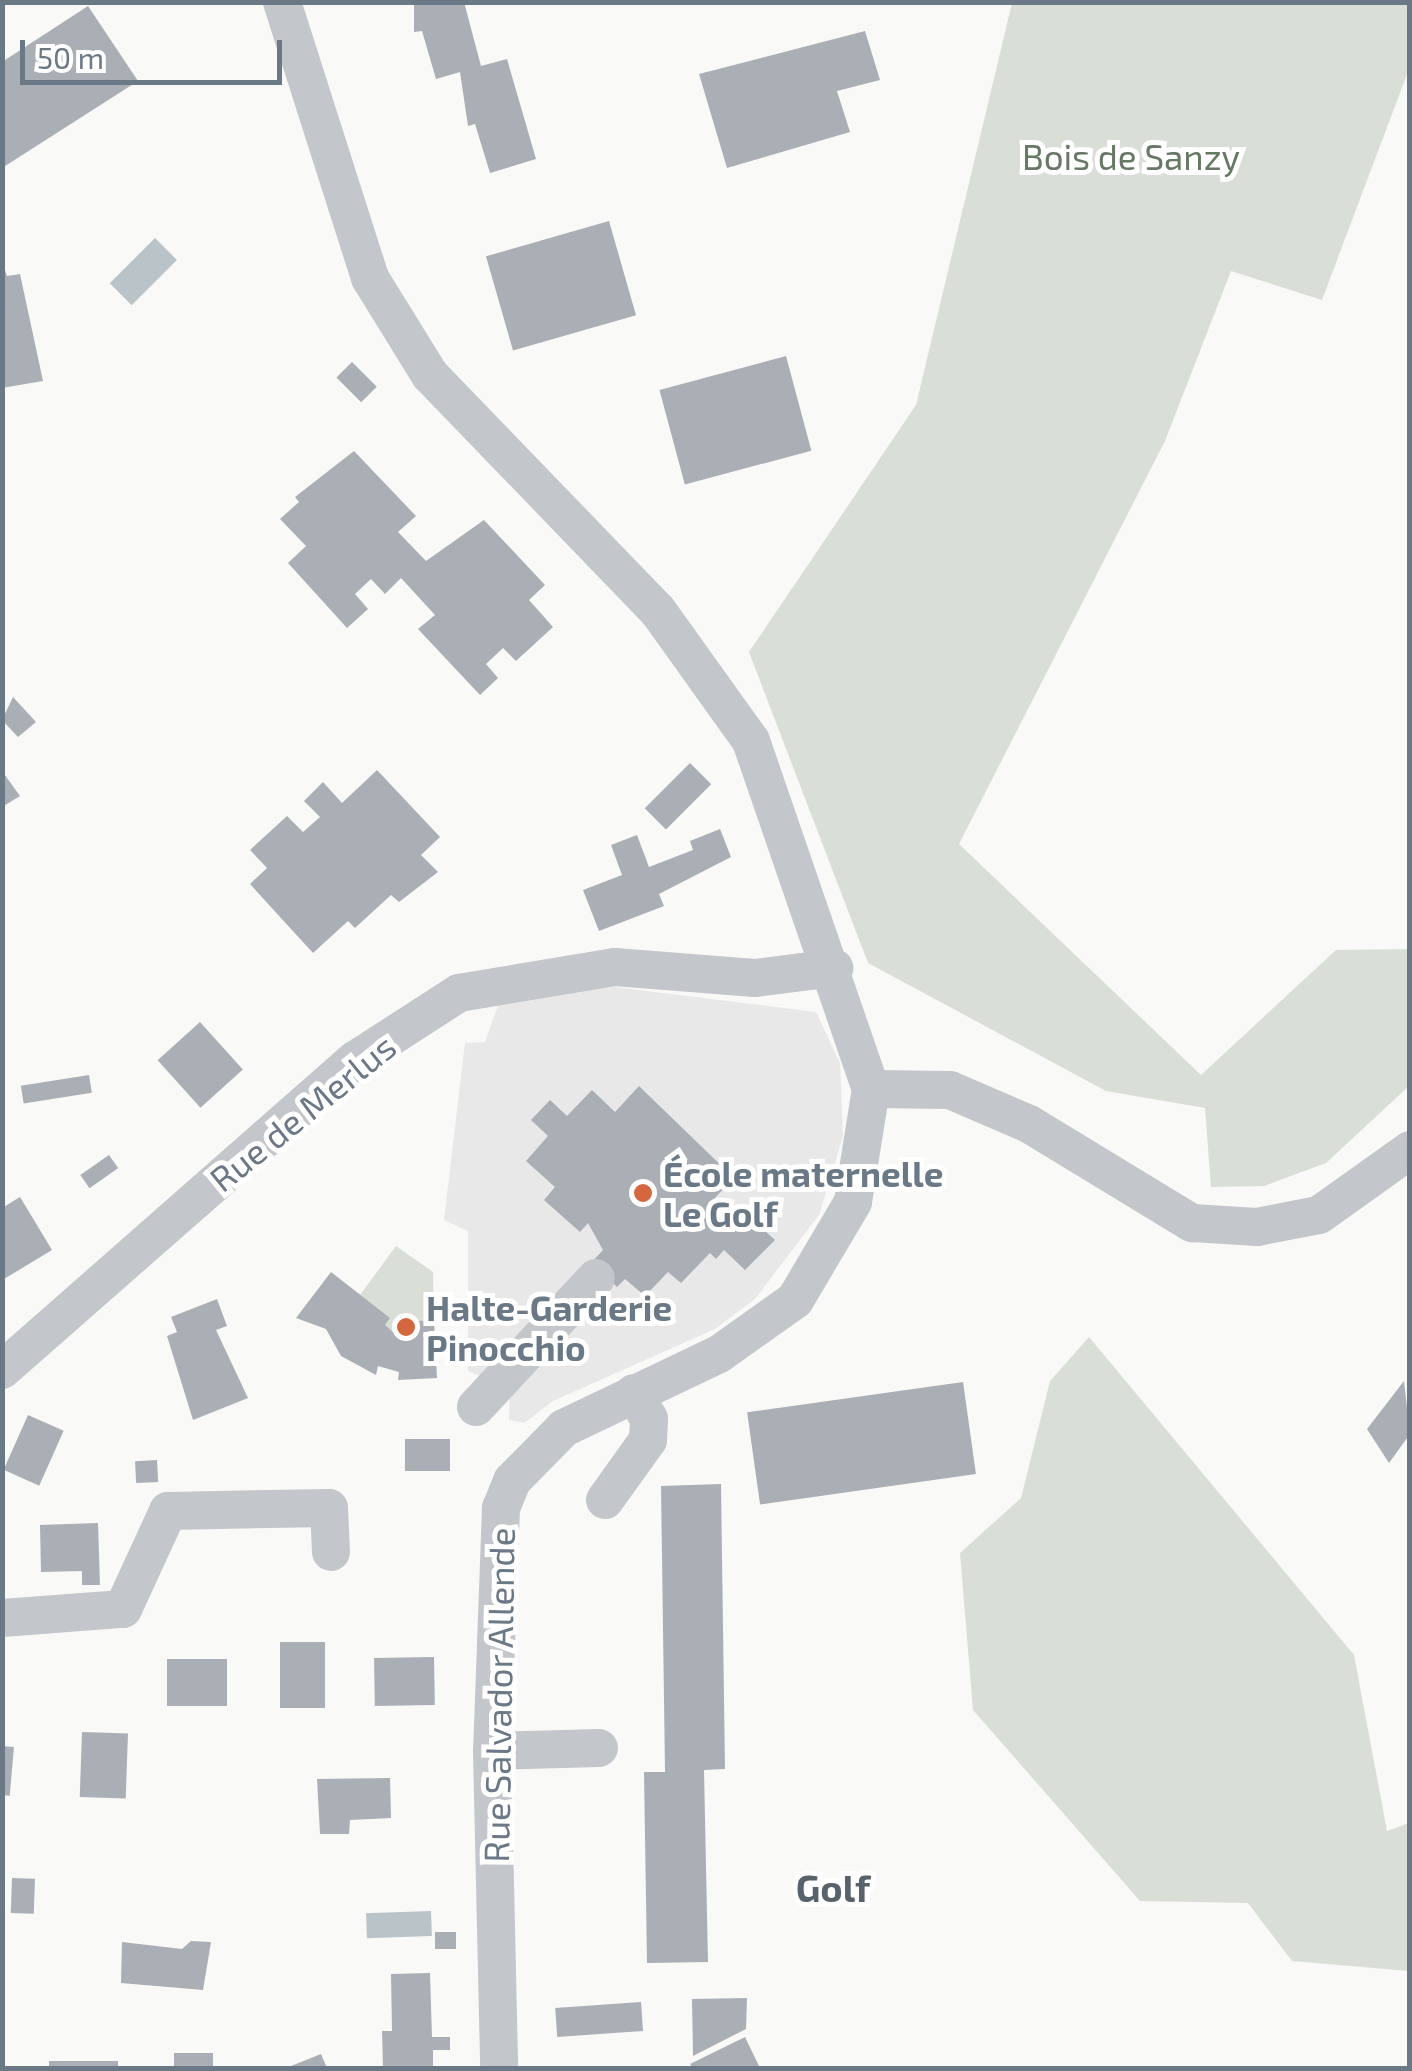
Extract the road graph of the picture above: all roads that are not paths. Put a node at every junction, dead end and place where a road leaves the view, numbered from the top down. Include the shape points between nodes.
1 (282, 2) edge
2 (834, 968) junction
3 (872, 1089) junction
4 (1410, 1150) edge
5 (596, 1278) dead end
6 (2, 1370) edge
7 (634, 1393) junction
8 (476, 1407) dead end
9 (605, 1500) dead end
10 (331, 1552) dead end
11 (2, 1618) edge
12 (599, 1748) dead end
13 (492, 1752) junction
14 (500, 2068) edge

1 - 2 street, Rue Salvador Allende via 370,278 430,375 698,662 752,742
2 - 3 street, Rue Salvador Allende
2 - 6 street, Rue de Merlus via 755,978 615,967 459,993 355,1060
3 - 4 street via 950,1090 1029,1124 1192,1223 1257,1227 1319,1216
3 - 7 street, Rue Salvador Allende via 862,1177 816,1274 758,1331
5 - 8 street
7 - 9 street via 649,1420 648,1440
7 - 13 street, Rue Salvador Allende via 564,1428 522,1468 501,1508
10 - 11 street via 329,1508 168,1511 124,1609
12 - 13 street
13 - 14 street, Rue Salvador Allende

